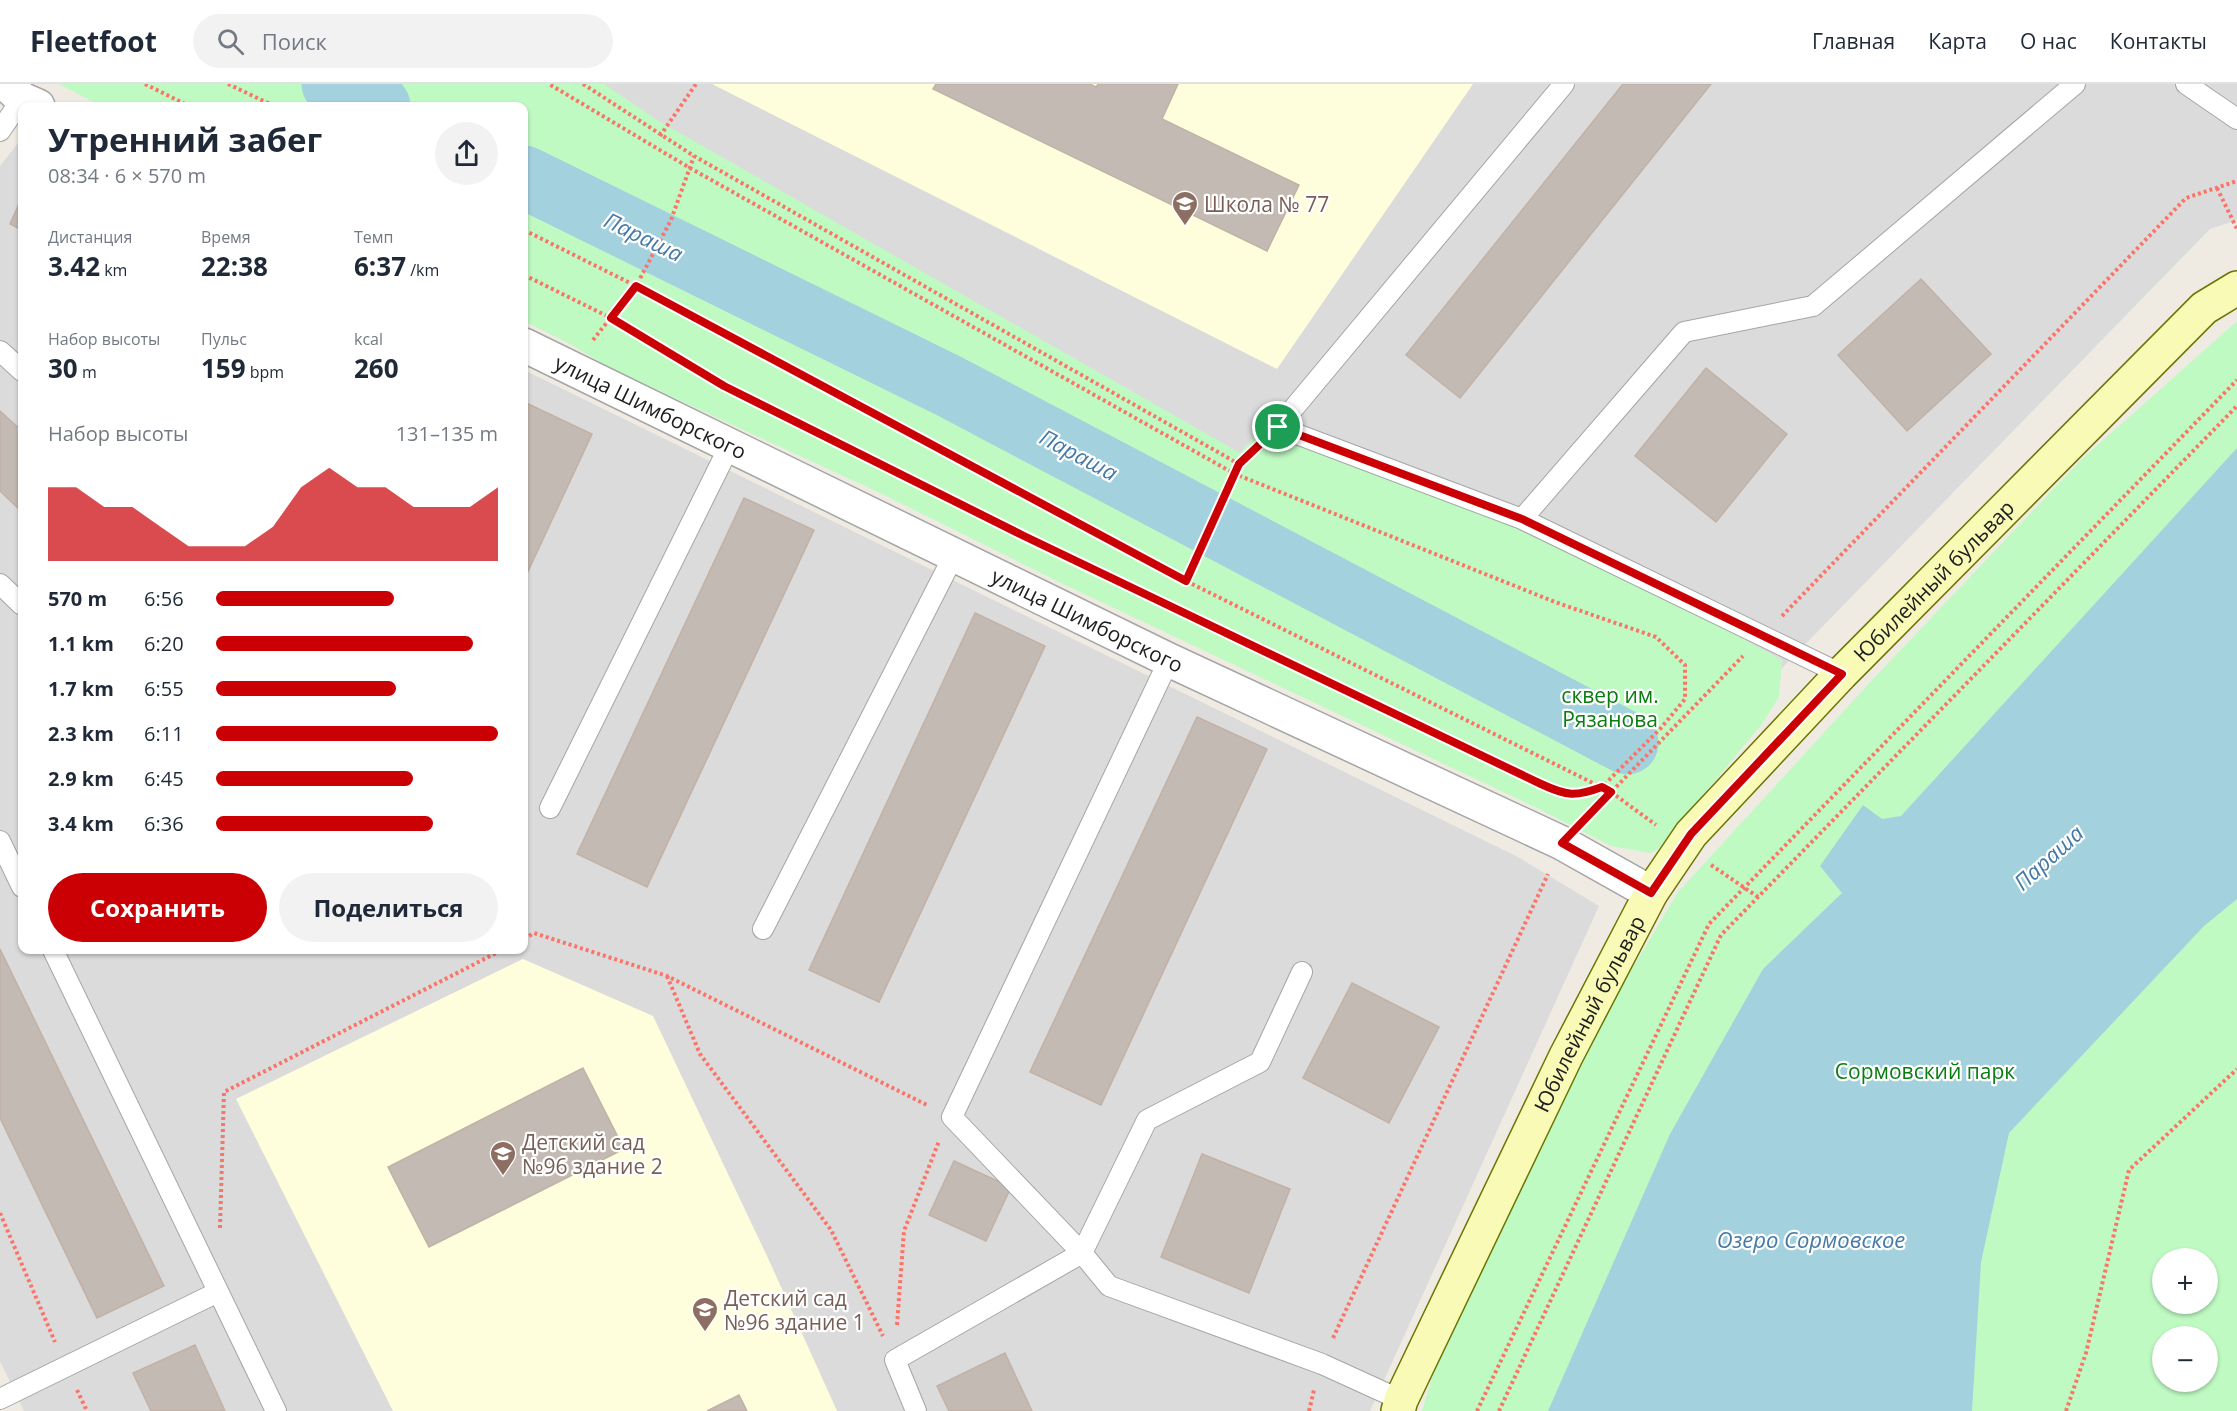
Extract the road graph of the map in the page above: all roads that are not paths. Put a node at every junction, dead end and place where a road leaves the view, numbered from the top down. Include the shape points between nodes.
1 (1564, 84) edge
2 (2074, 84) edge
3 (2186, 84) edge
4 (18, 102) edge
5 (2237, 119) edge
6 (0, 131) edge
7 (2237, 288) edge
8 (528, 347) edge
9 (0, 351) edge
10 (18, 367) edge
11 (730, 445) junction
12 (1522, 519) junction
13 (954, 555) junction
14 (0, 584) edge
15 (18, 601) edge
16 (1169, 660) junction
17 (1842, 674) junction
18 (550, 808) dead end
19 (0, 841) edge
20 (11, 862) edge
21 (18, 878) edge
22 (1651, 893) junction
23 (763, 929) dead end
24 (54, 954) edge
25 (1302, 972) dead end
26 (1082, 1253) junction
27 (218, 1292) junction
28 (0, 1399) edge
29 (1399, 1405) edge
30 (276, 1411) edge
31 (916, 1411) edge

1 - 12 lane via 1278,427
2 - 12 lane via 1813,306 1684,332
3 - 5 lane
4 - 6 lane
7 - 17 street, Юбилейный бульвар via 2204,308
8 - 11 street, улица Шимборского
9 - 10 lane
11 - 13 street, улица Шимборского
11 - 18 lane
12 - 17 lane
13 - 16 street, улица Шимборского
13 - 23 lane
14 - 15 lane
16 - 22 street, улица Шимборского via 1562,843
16 - 26 lane via 950,1116
17 - 22 street, Юбилейный бульвар via 1691,834
19 - 20 lane
20 - 21 lane
22 - 29 street, Юбилейный бульвар via 1566,1056
24 - 27 lane
25 - 26 lane via 1260,1062 1147,1120
26 - 29 lane via 1109,1286 1322,1364
26 - 31 lane via 894,1360
27 - 28 lane
27 - 30 lane

